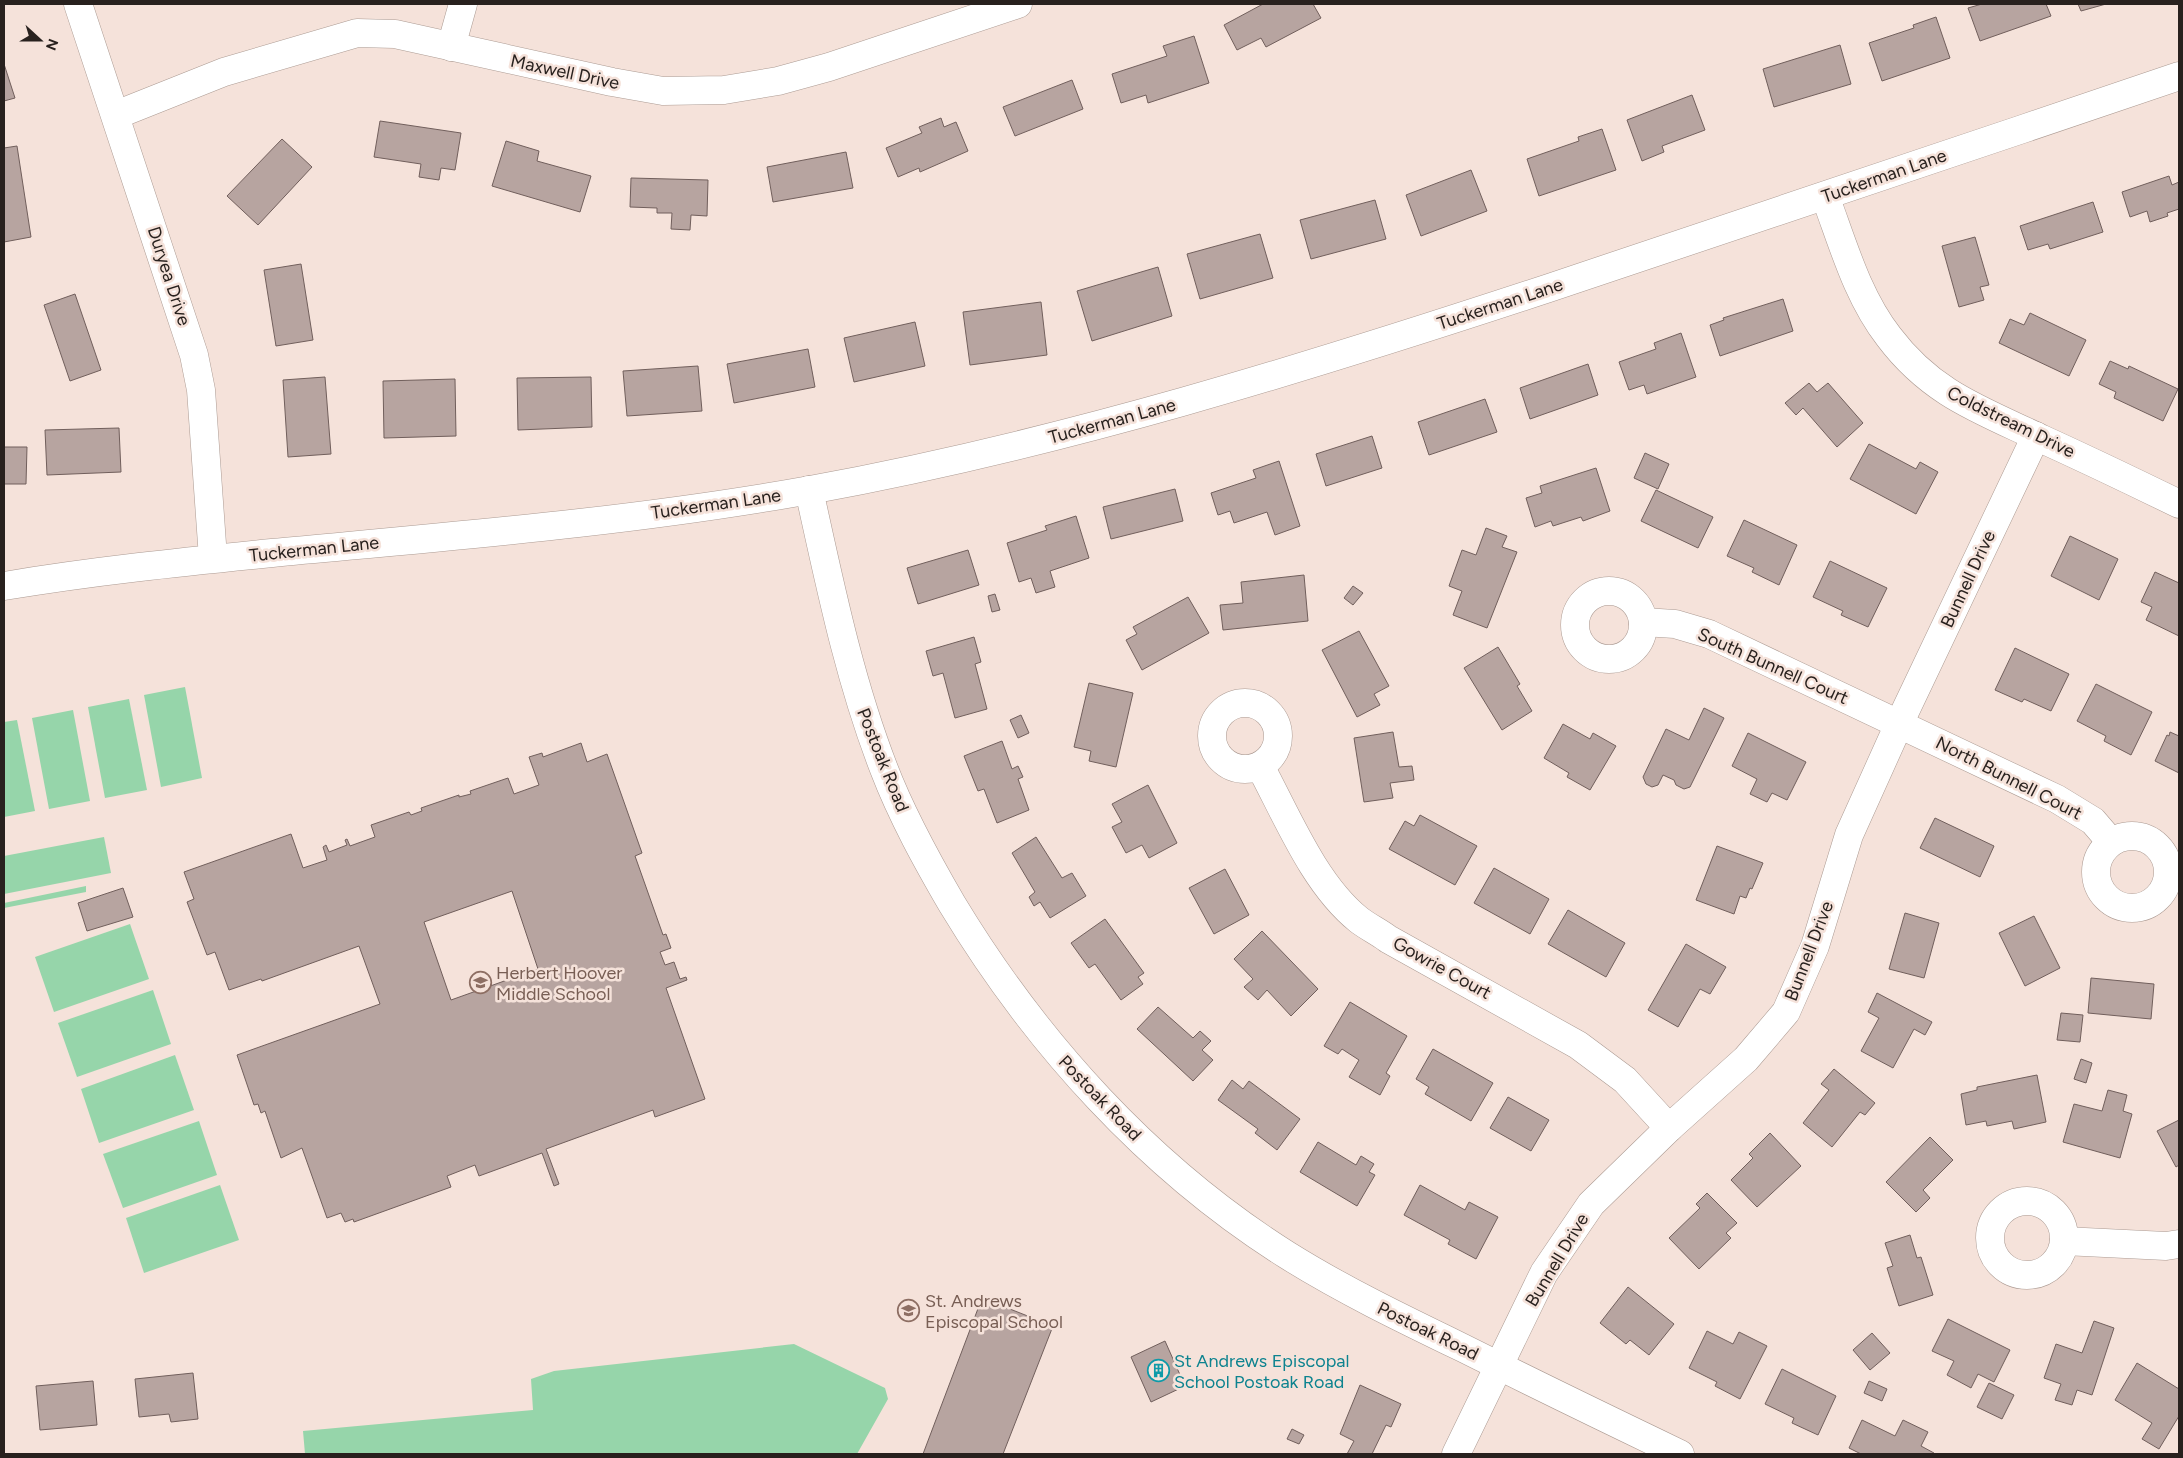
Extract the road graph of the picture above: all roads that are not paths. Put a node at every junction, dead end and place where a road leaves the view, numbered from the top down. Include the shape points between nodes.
1 (78, 4) edge
2 (463, 4) edge
3 (1018, 4) edge
4 (451, 47) junction
5 (2179, 76) edge
6 (116, 115) junction
7 (1825, 196) junction
8 (2036, 436) junction
9 (809, 490) junction
10 (2179, 504) edge
11 (213, 558) junction
12 (4, 586) edge
13 (1643, 622) dead end
14 (1899, 724) junction
15 (1260, 766) dead end
16 (2111, 842) dead end
17 (1669, 1128) junction
18 (2064, 1241) dead end
19 (2179, 1244) edge
20 (1499, 1366) junction
21 (1456, 1454) edge
22 (1680, 1454) edge

1 - 6 street, Duryea Drive
2 - 4 street
3 - 4 street, Maxwell Drive via 829,67 778,81 724,90 663,91
4 - 6 street, Maxwell Drive via 395,34 356,33 224,72
5 - 7 street, Tuckerman Lane
6 - 11 street, Duryea Drive via 194,355 200,390
7 - 8 street, Coldstream Drive via 1853,273 1871,310 1910,362 1942,389 1965,403
7 - 9 street, Tuckerman Lane via 1292,372 1056,436
8 - 10 street, Coldstream Drive
8 - 14 street, Bunnell Drive
9 - 11 street, Tuckerman Lane via 568,525
9 - 20 street, Postoak Road via 843,643 884,769 930,866 970,933 1025,1014 1124,1125 1222,1208 1284,1253 1351,1293
11 - 12 street, Tuckerman Lane
13 - 14 street, South Bunnell Court via 1675,624 1709,634
14 - 16 street, North Bunnell Court via 2057,799 2093,821
14 - 17 street, Bunnell Drive via 1849,835 1815,946 1786,1012 1746,1059
15 - 17 street, Gowrie Court via 1316,871 1359,920 1594,1055 1625,1080
17 - 20 street, Bunnell Drive via 1591,1204 1544,1273
18 - 19 street
20 - 21 street, Bunnell Drive
20 - 22 street, Postoak Road

